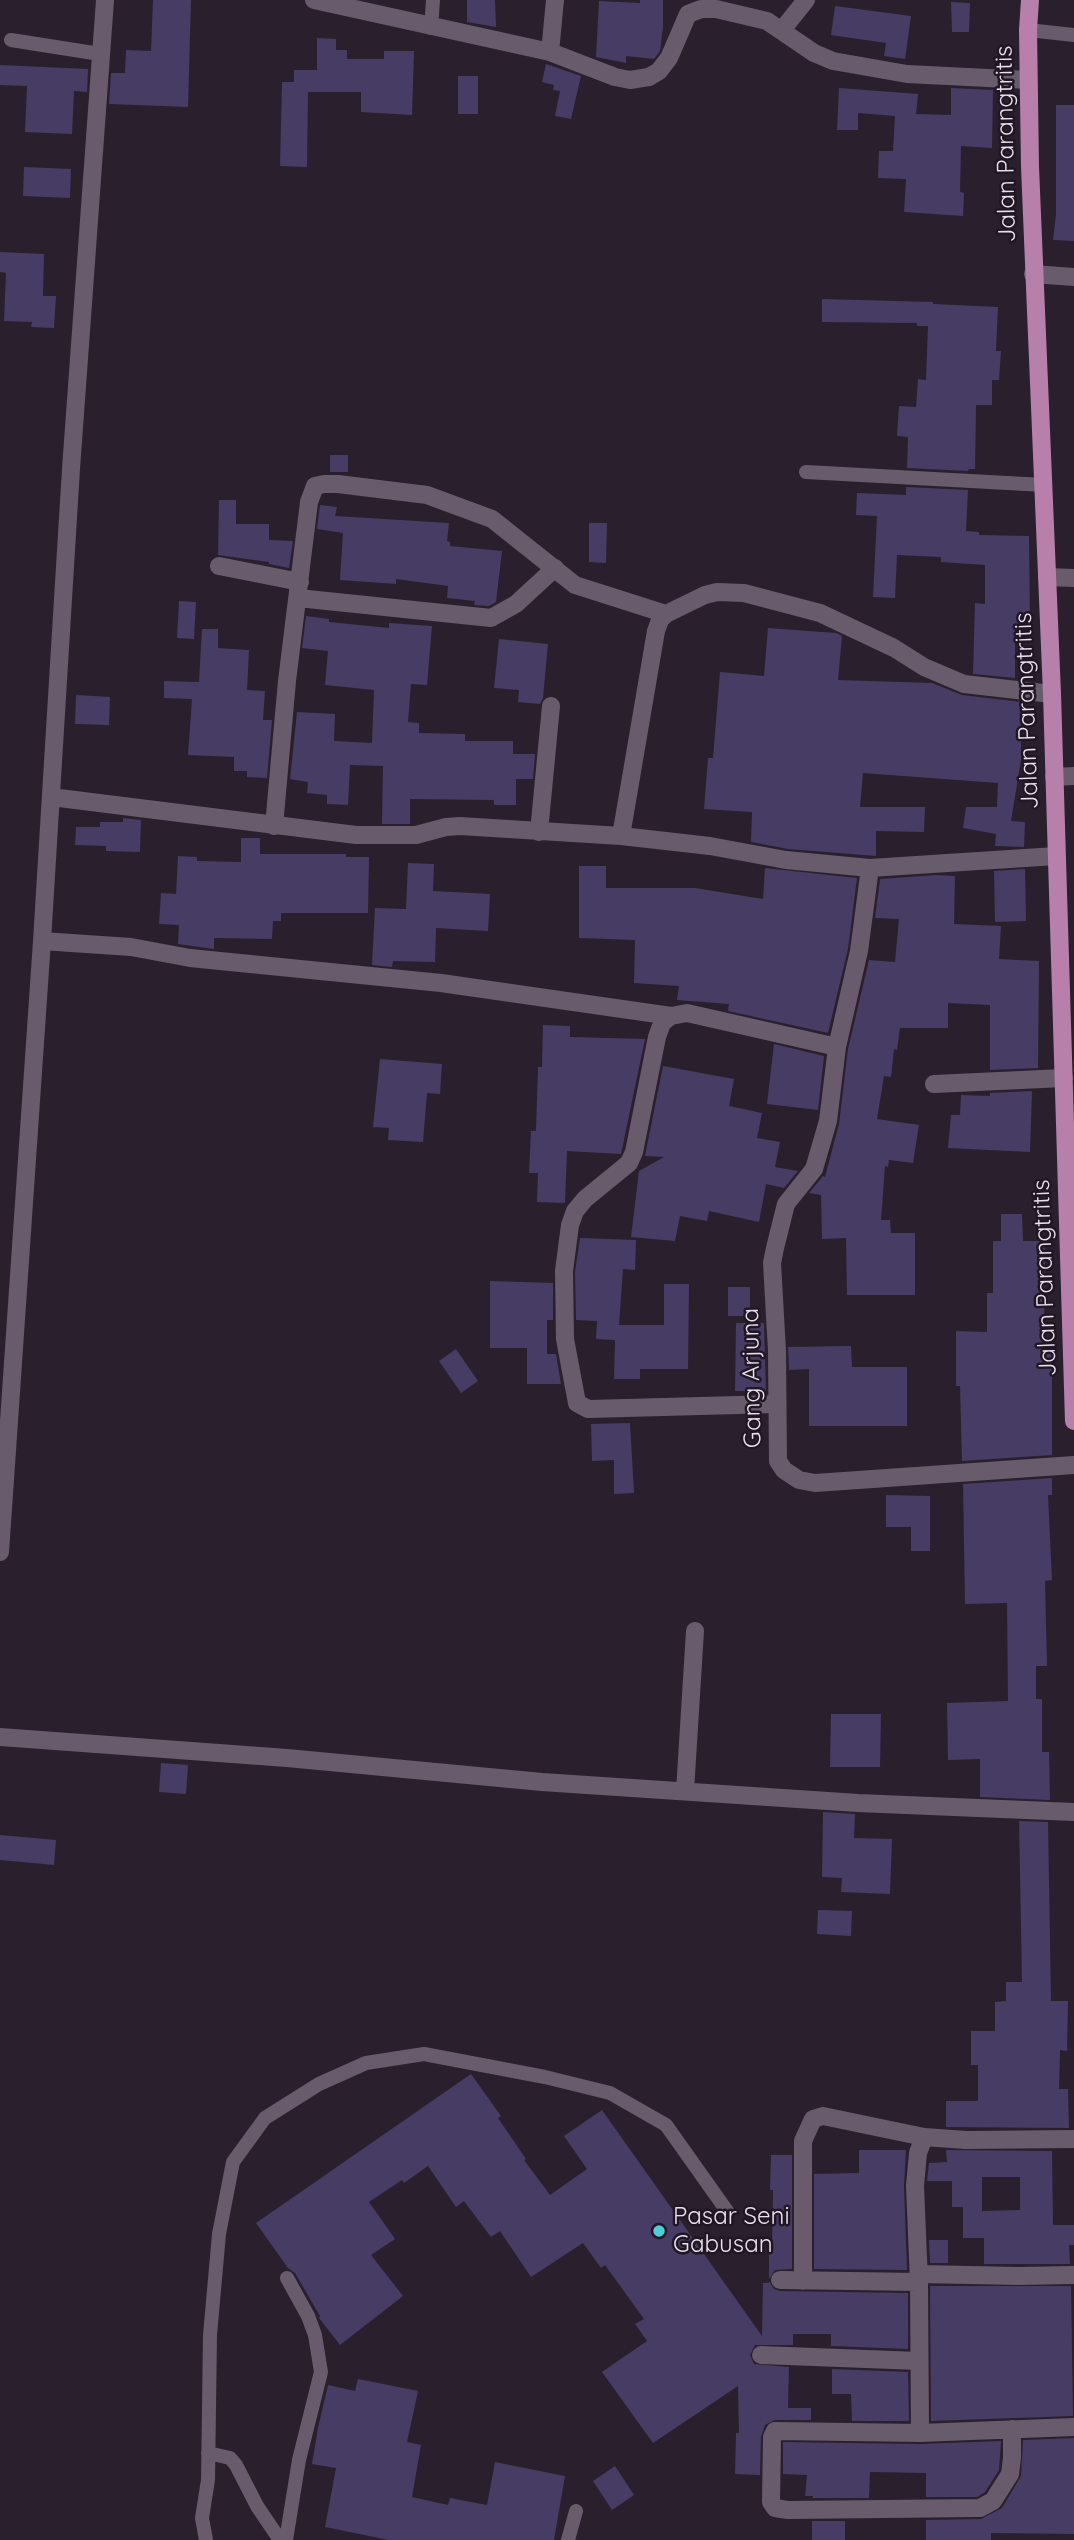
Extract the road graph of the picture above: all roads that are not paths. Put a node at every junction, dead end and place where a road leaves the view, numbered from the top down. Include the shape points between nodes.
1 (105, 0) edge
2 (314, 0) edge
3 (433, 0) edge
4 (555, 0) edge
5 (806, 0) edge
6 (1030, 0) edge
7 (694, 5) edge
8 (431, 28) junction
9 (782, 30) junction
10 (1027, 30) junction
11 (1074, 35) edge
12 (10, 40) dead end
13 (550, 52) junction
14 (100, 54) junction
15 (1028, 80) junction
16 (1033, 274) junction
17 (1074, 276) edge
18 (807, 472) dead end
19 (1044, 485) junction
20 (219, 566) dead end
21 (555, 568) junction
22 (1047, 577) junction
23 (1074, 578) edge
24 (299, 590) junction
25 (666, 614) junction
26 (1052, 694) junction
27 (551, 706) dead end
28 (1074, 776) edge
29 (1054, 777) junction
30 (51, 797) junction
31 (274, 826) junction
32 (540, 832) junction
33 (621, 836) junction
34 (1056, 856) junction
35 (870, 868) junction
36 (42, 941) junction
37 (671, 1016) junction
38 (837, 1047) junction
39 (1064, 1078) junction
40 (934, 1084) dead end
41 (776, 1404) junction
42 (1074, 1421) edge
43 (1074, 1465) edge
44 (0, 1552) edge
45 (695, 1631) dead end
46 (0, 1737) edge
47 (685, 1791) junction
48 (1074, 1812) edge
49 (924, 2137) junction
50 (1074, 2139) edge
51 (727, 2211) dead end
52 (1074, 2274) edge
53 (286, 2278) dead end
54 (919, 2278) junction
55 (780, 2280) dead end
56 (803, 2281) junction
57 (761, 2356) dead end
58 (919, 2361) junction
59 (1074, 2427) edge
60 (1012, 2429) junction
61 (920, 2432) junction
62 (208, 2453) junction
63 (576, 2511) dead end
64 (206, 2540) edge
65 (281, 2540) edge
66 (286, 2540) edge
67 (568, 2540) edge

1 - 14 street
2 - 8 street
3 - 8 lane
4 - 13 street
5 - 9 street
6 - 10 main road, Jalan Parangtritis
7 - 9 street via 767,22
7 - 13 street via 668,58 649,77 615,77
8 - 13 street
9 - 15 street via 833,61 908,75
10 - 11 lane
10 - 15 main road, Jalan Parangtritis
12 - 14 lane
14 - 30 street
15 - 16 main road, Jalan Parangtritis
16 - 17 street
16 - 19 main road, Jalan Parangtritis
18 - 19 lane
19 - 22 main road, Jalan Parangtritis
20 - 24 street
21 - 24 street via 516,604 491,618
21 - 24 street via 492,519 427,495 324,484 311,492
21 - 25 street via 575,585
22 - 23 street
22 - 26 main road, Jalan Parangtritis
24 - 31 street
25 - 26 street via 717,592 744,593 820,613 964,684
25 - 33 street via 656,631
26 - 29 main road, Jalan Parangtritis
27 - 32 street
28 - 29 street
29 - 34 main road, Jalan Parangtritis
30 - 31 street
30 - 36 street
31 - 32 street via 391,836 460,826
32 - 33 street
33 - 35 street
34 - 35 street
34 - 39 main road, Jalan Parangtritis
35 - 38 street via 859,951
36 - 37 street via 441,983
36 - 44 street
37 - 38 street via 687,1013
37 - 41 street via 662,1023 657,1037 629,1163 585,1199 570,1225 564,1271 565,1339 574,1392 577,1402 588,1409
38 - 41 street, Gang Arjuna via 828,1121 814,1169 786,1204 772,1263
39 - 40 street
39 - 42 main road, Jalan Parangtritis
41 - 43 street, Gang Arjuna via 778,1461 799,1480 815,1483
45 - 47 street
46 - 47 street
47 - 48 street
49 - 50 street
49 - 54 street via 915,2186
49 - 56 street via 823,2116 813,2119 803,2141
51 - 62 lane via 666,2125 610,2093 424,2054 366,2063 319,2084 265,2118 233,2162 219,2234 210,2335
52 - 54 street
53 - 66 lane via 308,2316 321,2372 299,2460
54 - 56 street
54 - 58 street
55 - 56 street
57 - 58 street
58 - 61 street
59 - 60 street
60 - 61 street
60 - 61 street via 1010,2474 993,2501 980,2508 788,2510 772,2505 775,2431
62 - 64 lane via 202,2518
62 - 65 lane via 230,2458
63 - 67 lane

